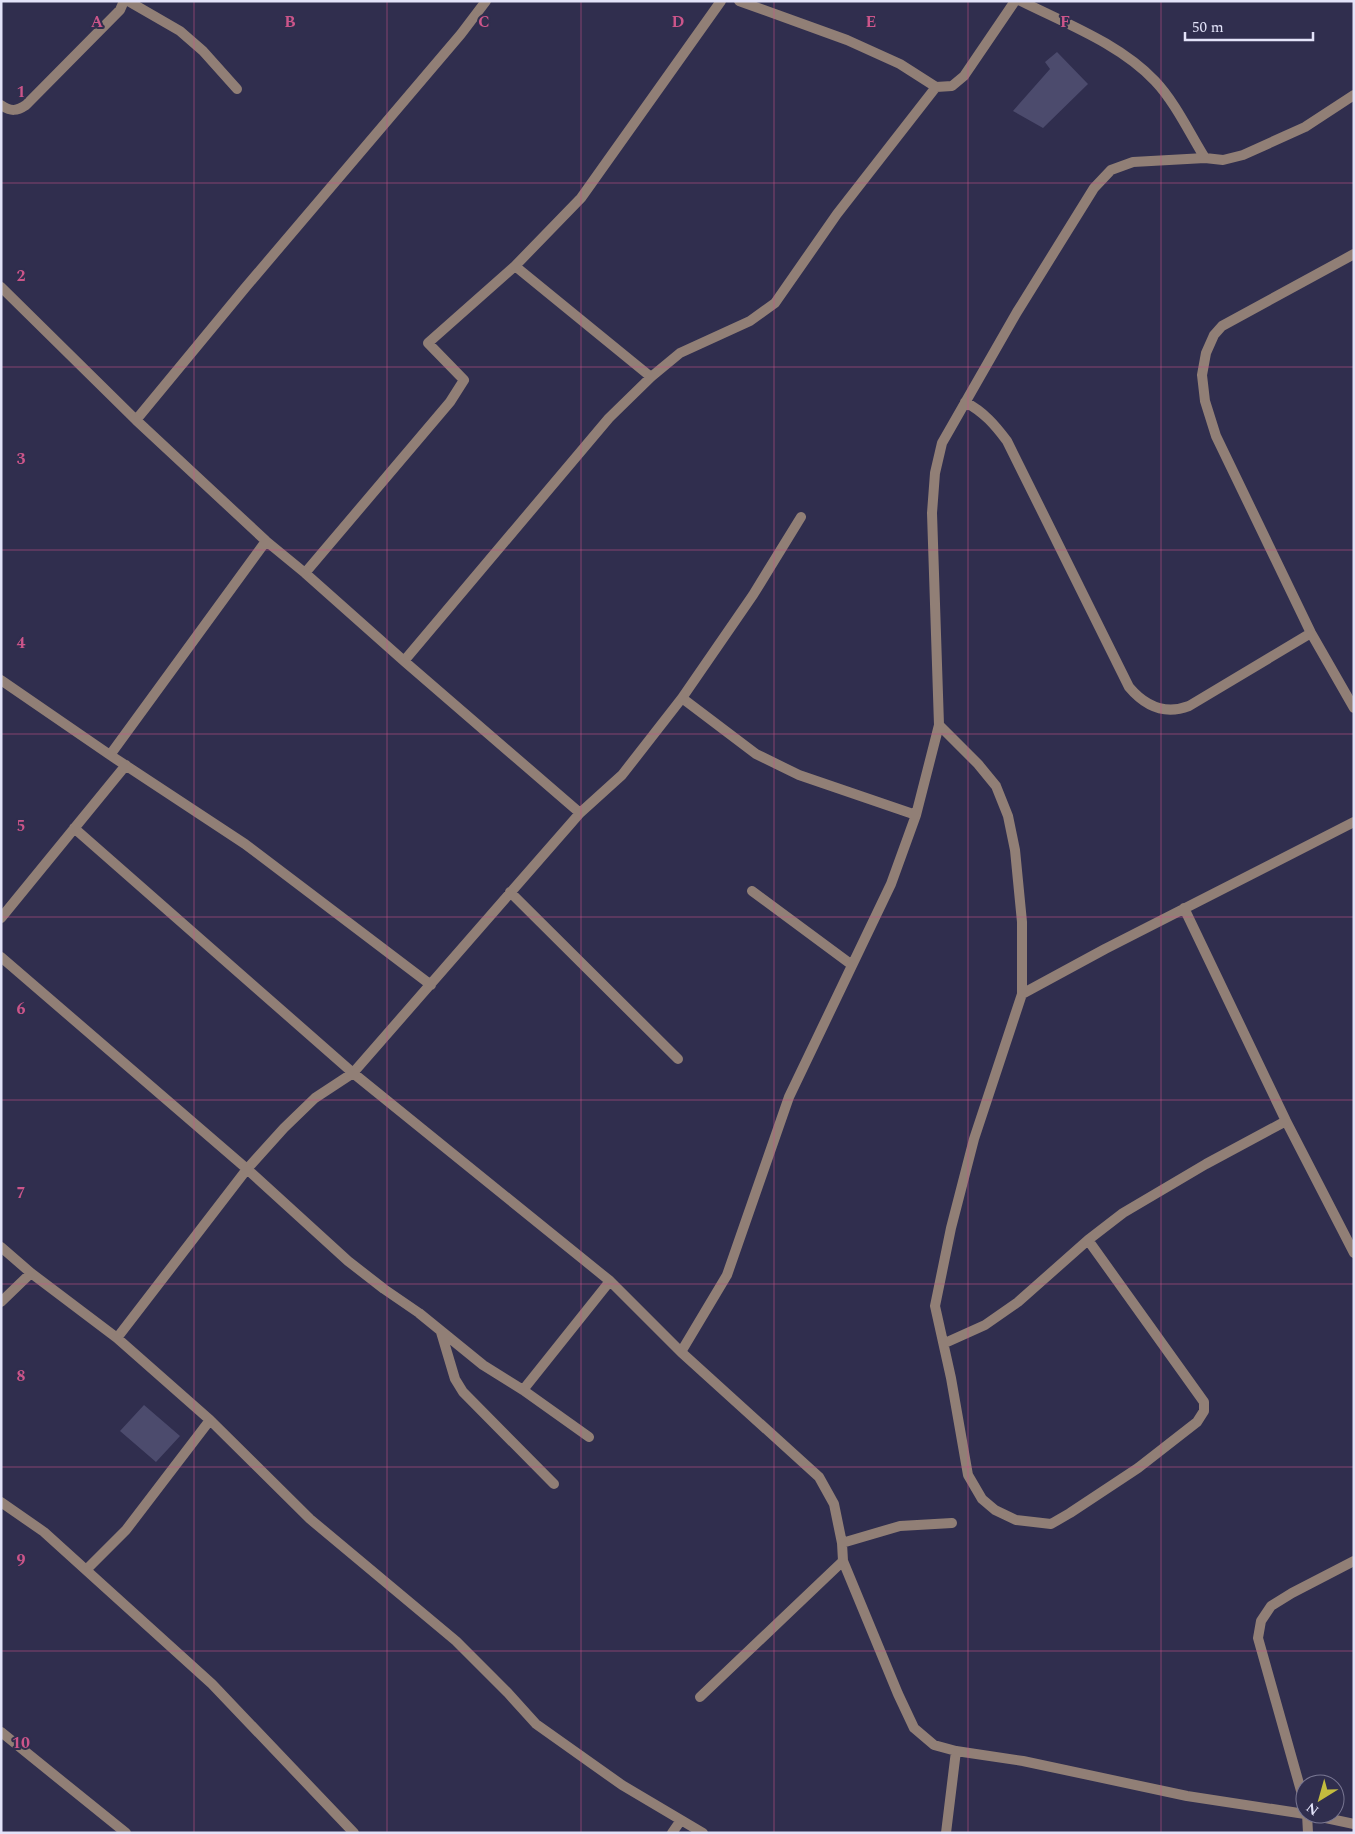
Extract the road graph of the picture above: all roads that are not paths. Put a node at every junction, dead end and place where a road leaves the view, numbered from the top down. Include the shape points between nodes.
1 (126, 1) edge
2 (486, 1) edge
3 (721, 1) edge
4 (739, 1) edge
5 (1015, 1) edge
6 (1021, 1) edge
7 (936, 87) junction
8 (237, 89) dead end
9 (1354, 95) edge
10 (1, 105) edge
11 (1205, 158) junction
12 (1354, 254) edge
13 (515, 266) junction
14 (1, 287) edge
15 (651, 376) junction
16 (965, 402) junction
17 (136, 420) junction
18 (801, 517) dead end
19 (266, 541) junction
20 (305, 573) junction
21 (1311, 633) junction
22 (404, 661) junction
23 (1, 680) edge
24 (682, 698) junction
25 (1354, 708) edge
26 (939, 725) junction
27 (110, 755) junction
28 (126, 765) junction
29 (580, 813) junction
30 (916, 815) junction
31 (1354, 822) edge
32 (74, 828) junction
33 (752, 891) dead end
34 (510, 892) junction
35 (1184, 908) junction
36 (1, 918) edge
37 (1, 957) edge
38 (852, 964) junction
39 (431, 985) junction
40 (1022, 994) junction
41 (678, 1059) dead end
42 (353, 1073) junction
43 (1286, 1121) junction
44 (246, 1169) junction
45 (1088, 1240) junction
46 (1, 1247) edge
47 (1354, 1253) edge
48 (30, 1272) junction
49 (610, 1280) junction
50 (1, 1302) edge
51 (440, 1331) junction
52 (117, 1338) junction
53 (944, 1343) junction
54 (681, 1352) junction
55 (523, 1390) junction
56 (210, 1420) junction
57 (589, 1438) dead end
58 (554, 1484) dead end
59 (1, 1502) edge
60 (952, 1522) dead end
61 (842, 1543) junction
62 (843, 1560) junction
63 (1354, 1561) edge
64 (86, 1570) junction
65 (700, 1697) dead end
66 (1, 1732) edge
67 (956, 1751) junction
68 (1296, 1774) edge
69 (1295, 1812) edge
70 (681, 1820) junction
71 (1354, 1824) edge
72 (126, 1833) edge
73 (354, 1833) edge
74 (672, 1833) edge
75 (703, 1833) edge
76 (946, 1833) edge
77 (1308, 1833) edge

1 - 8 street via 180,31
1 - 10 street via 26,105 12,111
2 - 17 street
3 - 13 street via 581,198
4 - 7 street via 847,40 900,64
5 - 7 street via 964,76 952,86
6 - 11 street via 1088,34 1134,63 1156,82 1171,102
7 - 15 street via 837,214 775,303 750,321 680,353
9 - 11 street via 1305,127 1243,155 1223,160
11 - 16 street via 1133,162 1111,170 1094,188 1016,312
12 - 21 street via 1222,326 1206,353 1202,374 1205,401 1216,436
13 - 15 street
13 - 20 street via 428,343 464,380 450,402
14 - 17 street
15 - 22 street via 609,418
16 - 21 street via 992,421 1007,441 1129,687 1149,705 1171,711 1189,706
16 - 26 street via 942,443 933,493
17 - 19 street
18 - 24 street via 753,595
19 - 20 street
19 - 27 street
20 - 22 street
21 - 25 street
22 - 29 street
23 - 27 street
24 - 29 street via 622,775
24 - 30 street via 756,754 799,775
26 - 30 street
26 - 40 street via 996,786 1008,816 1022,922
27 - 28 street
28 - 32 street
28 - 39 street via 244,844
29 - 34 street
30 - 38 street via 891,884
31 - 35 street
32 - 36 street
32 - 42 street
33 - 38 street
34 - 39 street
34 - 41 street
35 - 40 street
35 - 43 street
37 - 44 street
38 - 54 street via 789,1098 727,1275
39 - 42 street
40 - 53 street via 974,1139 952,1228 935,1306
42 - 44 street via 315,1098
42 - 49 street
43 - 45 street via 1123,1213
43 - 47 street
44 - 51 street via 348,1261
44 - 52 street
45 - 53 street via 1018,1302 985,1325
45 - 53 street via 1204,1402 1204,1411 1197,1422 1138,1468 1051,1524 1016,1520 995,1510 982,1498 968,1476
46 - 48 street
48 - 50 street
48 - 52 street
49 - 54 street
49 - 55 street
51 - 55 street
51 - 58 street via 455,1379 463,1392
52 - 56 street
54 - 61 street via 820,1477 834,1504
55 - 57 street
56 - 64 street via 126,1530
56 - 70 street via 310,1519 456,1641 536,1724 622,1786
59 - 64 street via 44,1532
60 - 61 street via 900,1526
61 - 62 street
62 - 65 street
62 - 67 street via 914,1728 934,1745
63 - 68 street via 1271,1606 1261,1622 1258,1638
64 - 73 street via 212,1684
66 - 72 street
67 - 69 street via 1023,1761 1187,1796
67 - 76 street
70 - 74 street
70 - 75 street
71 - 77 street via 1307,1814

